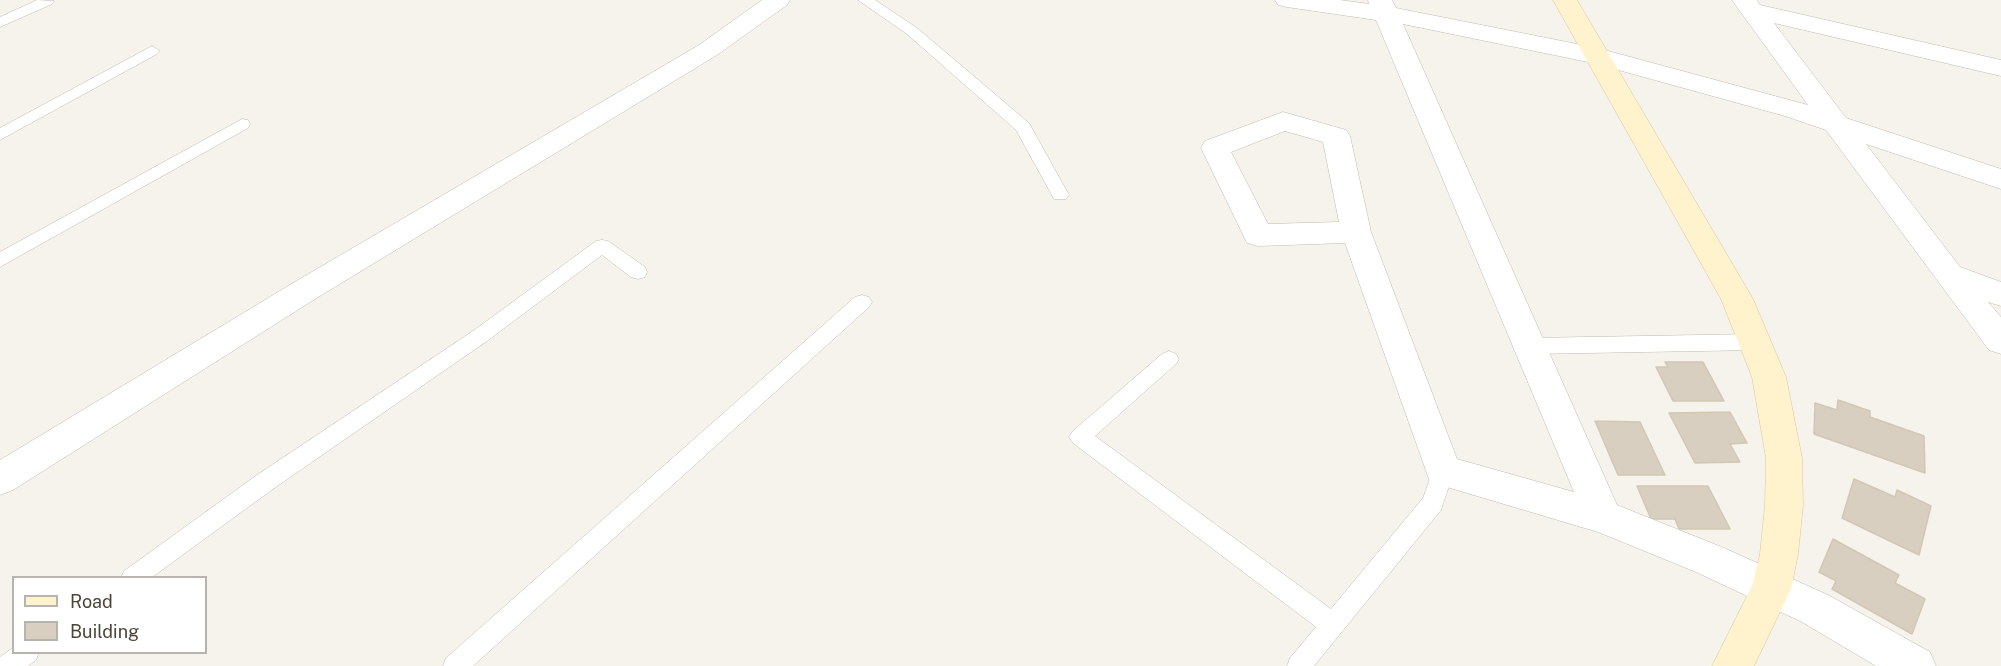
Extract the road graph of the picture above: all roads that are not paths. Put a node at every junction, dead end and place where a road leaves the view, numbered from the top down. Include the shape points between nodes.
1 (778, 0) edge
2 (865, 0) edge
3 (1287, 0) edge
4 (1565, 0) edge
5 (47, 1) edge
6 (1748, 5) edge
7 (1383, 7) edge
8 (0, 23) edge
9 (152, 51) dead end
10 (1597, 56) junction
11 (2001, 68) edge
12 (1836, 123) junction
13 (242, 124) dead end
14 (0, 135) edge
15 (2001, 179) edge
16 (1060, 195) dead end
17 (1356, 232) junction
18 (0, 260) edge
19 (638, 272) dead end
20 (1948, 274) junction
21 (2001, 294) edge
22 (862, 302) dead end
23 (2001, 341) edge
24 (1756, 342) junction
25 (1530, 346) junction
26 (1169, 359) dead end
27 (1443, 471) junction
28 (0, 479) edge
29 (1603, 518) junction
30 (135, 576) edge
31 (1771, 589) junction
32 (1333, 624) junction
33 (24, 654) edge
34 (8, 666) edge
35 (455, 666) edge
36 (1299, 666) edge
37 (1733, 666) edge
38 (1915, 666) edge

1 - 28 street via 708,50 304,291
2 - 16 lane via 912,31 1023,127
3 - 7 street
4 - 10 street
5 - 8 lane
6 - 11 street
6 - 12 street
7 - 10 street
7 - 25 street
9 - 14 lane
10 - 12 street
10 - 24 street via 1737,299
12 - 15 street
12 - 20 street
13 - 18 lane
17 - 17 street via 1336,136 1283,121 1215,148 1258,235
17 - 27 street
19 - 30 lane via 602,246 480,336
20 - 21 street
20 - 23 street
22 - 35 lane
24 - 25 lane
24 - 31 street via 1769,377 1784,458 1784,505
25 - 29 street
26 - 32 lane via 1080,437
27 - 29 street
27 - 32 lane via 1433,503
29 - 31 street
31 - 37 street
31 - 38 street via 1816,609
32 - 36 lane
33 - 34 lane

